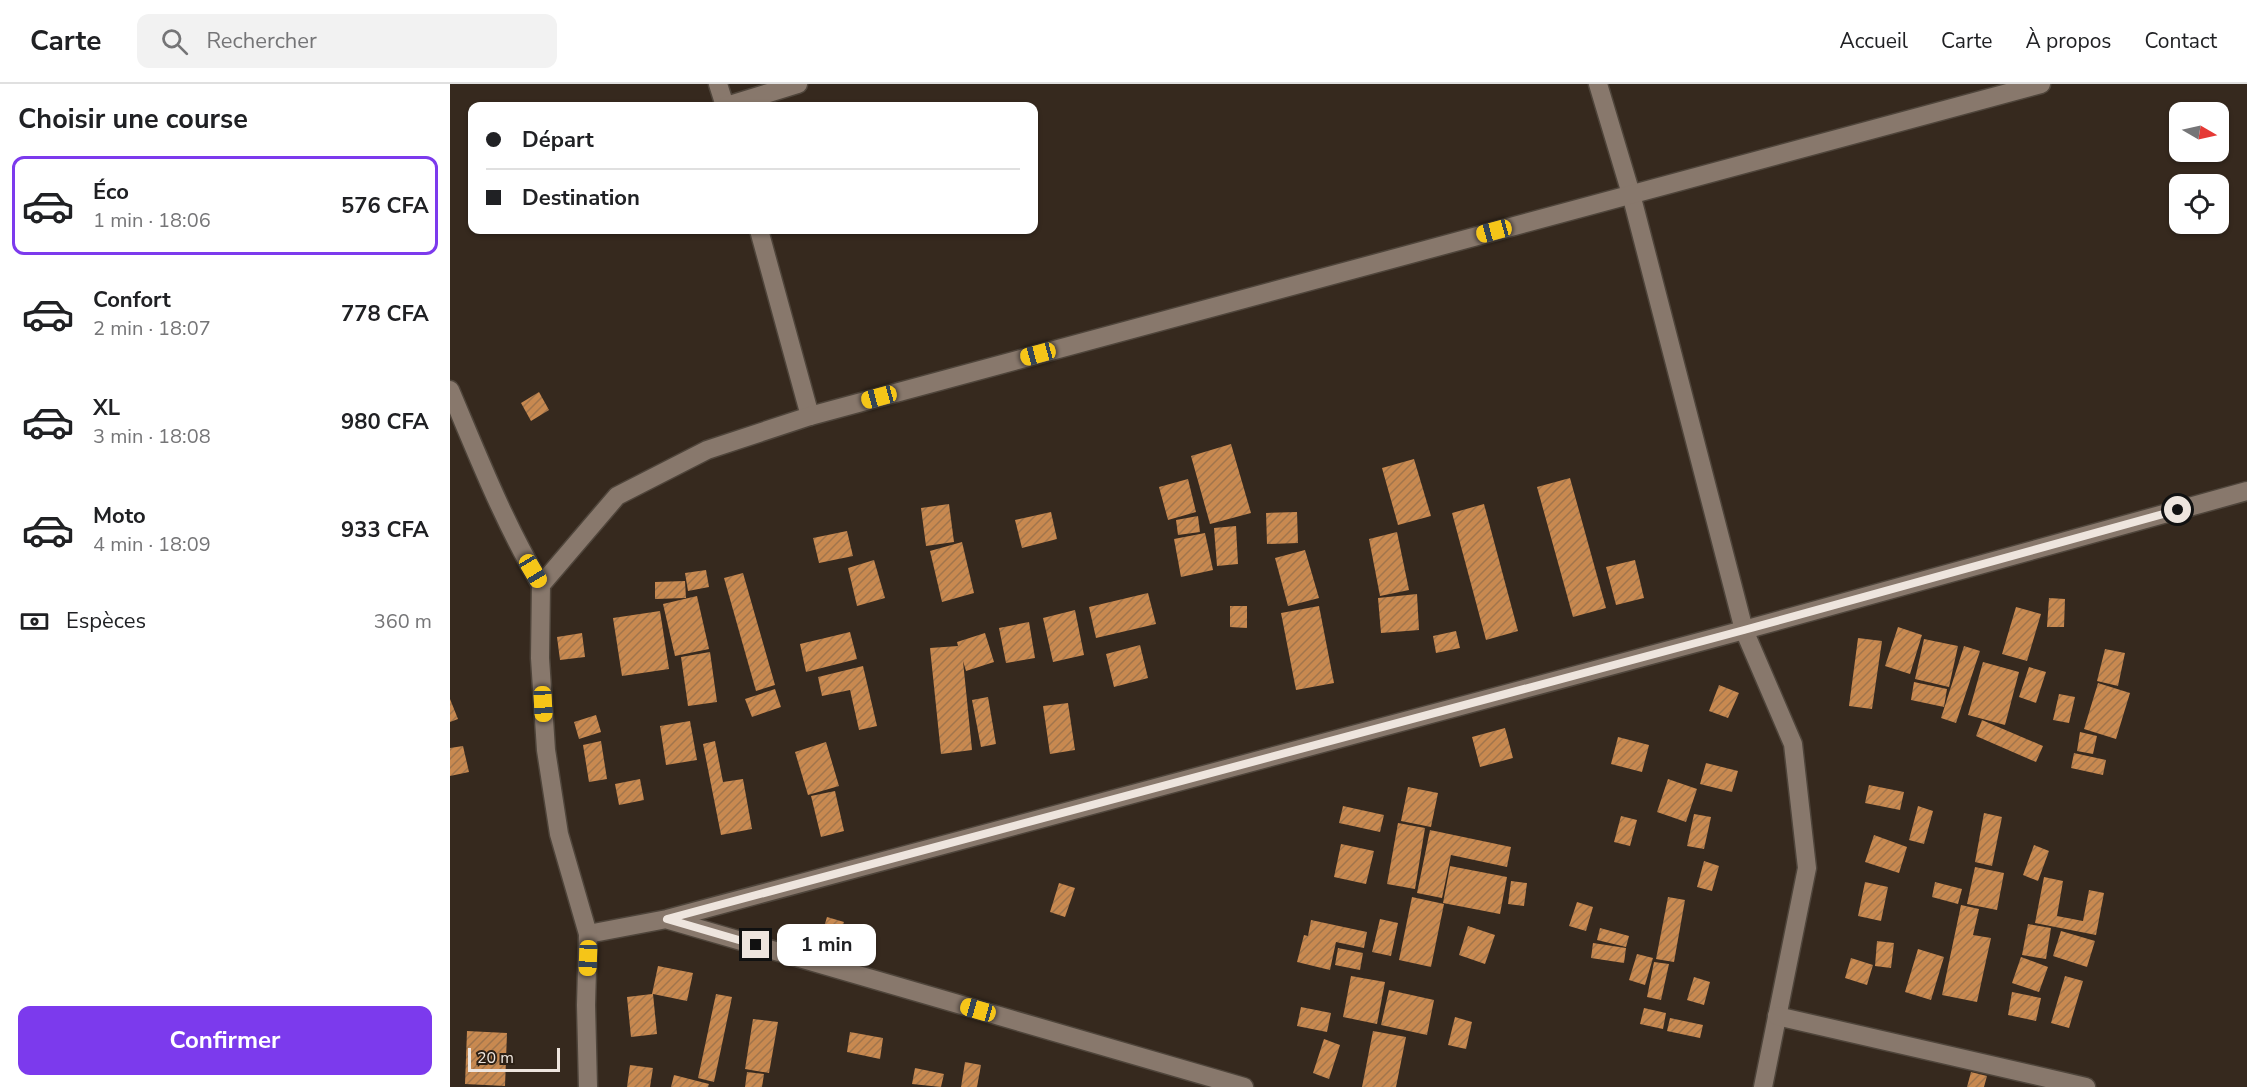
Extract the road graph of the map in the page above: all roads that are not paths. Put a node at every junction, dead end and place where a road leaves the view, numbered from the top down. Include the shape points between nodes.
1 (718, 84) edge
2 (798, 84) edge
3 (1598, 84) edge
4 (2041, 84) edge
5 (724, 102) edge
6 (738, 102) edge
7 (1631, 194) junction
8 (760, 234) edge
9 (450, 390) edge
10 (810, 416) junction
11 (2247, 491) edge
12 (541, 585) junction
13 (1744, 630) junction
14 (667, 919) junction
15 (588, 934) junction
16 (1777, 1016) junction
17 (588, 1087) edge
18 (1244, 1087) edge
19 (1763, 1087) edge
20 (2086, 1087) edge

1 - 5 street
2 - 6 street
3 - 7 street
4 - 7 street
7 - 10 street
7 - 13 street
8 - 10 street
9 - 12 street via 504,515
10 - 12 street via 707,450 617,496
11 - 13 street
12 - 15 street via 540,658 546,750 560,834
13 - 14 street
13 - 16 street via 1793,744 1807,868
14 - 15 street
14 - 18 street
15 - 17 street
16 - 19 street
16 - 20 street

